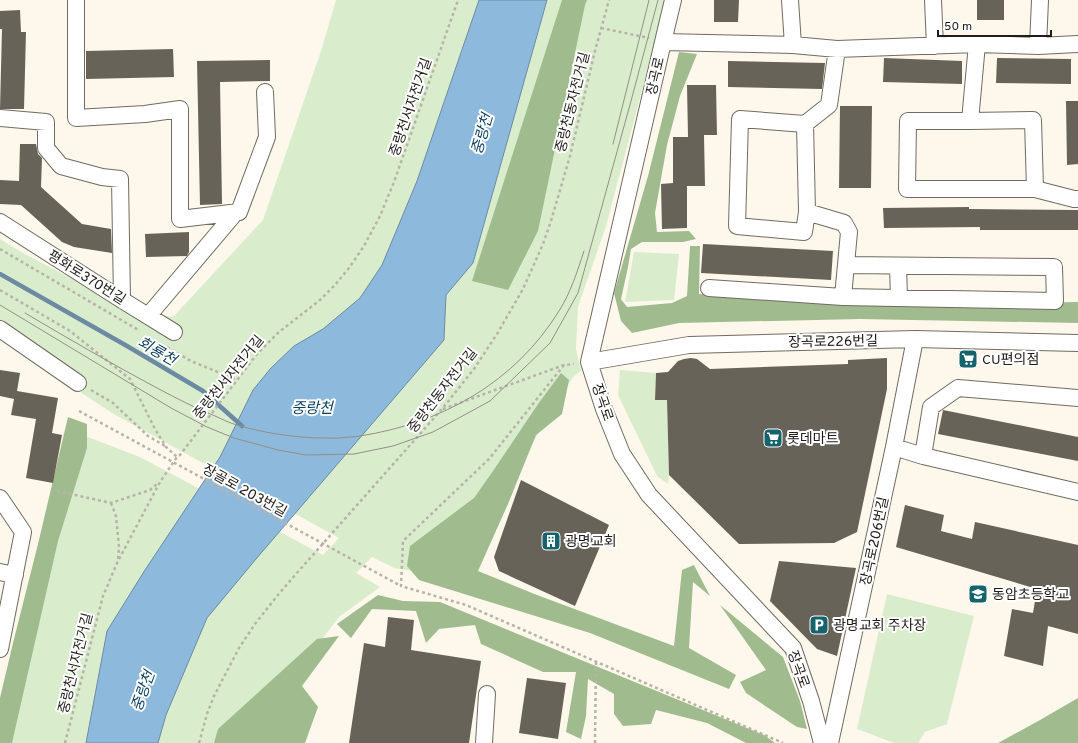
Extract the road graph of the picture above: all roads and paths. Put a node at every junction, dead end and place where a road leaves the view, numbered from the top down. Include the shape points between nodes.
1 (76, 0) edge
2 (458, 0) edge
3 (609, 0) edge
4 (673, 0) edge
5 (790, 0) edge
6 (934, 0) edge
7 (1040, 0) edge
8 (601, 28) junction
9 (663, 42) junction
10 (793, 44) junction
11 (977, 44) junction
12 (1078, 44) edge
13 (935, 46) junction
14 (1038, 46) junction
15 (837, 49) junction
16 (265, 92) dead end
17 (0, 118) edge
18 (970, 121) junction
19 (805, 124) junction
20 (1036, 189) junction
21 (1078, 199) edge
22 (236, 212) junction
23 (807, 212) junction
24 (0, 222) edge
25 (846, 266) junction
26 (898, 266) junction
27 (709, 288) dead end
28 (0, 290) edge
29 (843, 297) junction
30 (899, 298) junction
31 (122, 300) junction
32 (148, 316) junction
33 (0, 329) edge
34 (174, 332) dead end
35 (915, 339) junction
36 (1078, 343) edge
37 (589, 362) junction
38 (564, 365) junction
39 (84, 386) joint
40 (1078, 398) edge
41 (442, 410) junction
42 (79, 411) dead end
43 (166, 447) junction
44 (894, 447) junction
45 (178, 456) junction
46 (923, 456) junction
47 (160, 482) junction
48 (57, 491) dead end
49 (1078, 492) edge
50 (0, 498) edge
51 (110, 503) junction
52 (118, 561) junction
53 (7, 573) edge
54 (401, 586) junction
55 (5, 600) edge
56 (0, 649) edge
57 (596, 662) junction
58 (487, 694) dead end
59 (65, 743) edge
60 (199, 743) edge
61 (484, 743) edge
62 (595, 743) edge
63 (783, 743) edge
64 (822, 743) edge
65 (830, 743) edge

1 - 22 street via 76,118 180,109 180,219
2 - 45 path, 중랑천서자전거길 via 394,182 364,246 335,285 257,354
3 - 8 path, 중랑천동자전거길
4 - 9 street, 장곡로
5 - 10 street
6 - 13 street
7 - 14 street
8 - 9 path
8 - 41 path, 중랑천동자전거길 via 570,156 543,244 523,289 497,334
9 - 10 street
9 - 37 street, 장곡로
10 - 15 street
11 - 13 street
11 - 14 street
11 - 18 street
12 - 14 street
13 - 15 street
15 - 19 street via 829,105
16 - 22 street via 267,137 239,212
17 - 31 street via 46,122 46,148 61,166 120,179
18 - 20 street via 1033,120
18 - 20 street via 908,121 907,189
19 - 23 street
19 - 23 street via 740,119 737,226 804,232
20 - 21 street
22 - 32 street
23 - 25 street via 844,223 849,232
24 - 31 street, 평화로370번길
25 - 26 street
25 - 29 street
26 - 30 street
26 - 30 street via 1054,267 1055,301
27 - 29 street
28 - 43 path via 70,331 130,379
29 - 30 street
31 - 32 street, 평화로370번길
32 - 34 street, 평화로370번길
33 - 39 street
35 - 36 street, 장곡로226번길
35 - 37 street, 장곡로226번길 via 689,345
35 - 44 street, 장곡로206번길
37 - 38 path
37 - 64 street, 장곡로 via 622,454 649,495 793,648
38 - 41 path
38 - 54 path via 489,459 403,541
39 - 43 path via 113,403 148,436
40 - 46 street via 958,388 931,407
41 - 60 path, 중랑천동자전거길 via 296,574 255,624 214,696
42 - 54 path, 장골로 203번길, bridge
43 - 45 path
44 - 46 street
44 - 65 street, 장곡로206번길
45 - 47 path, 중랑천서자전거길
46 - 49 street
47 - 51 path via 150,490
47 - 52 path, 중랑천서자전거길
48 - 51 path
50 - 53 street via 23,532
51 - 52 path via 116,516
52 - 59 path, 중랑천서자전거길 via 102,596
53 - 55 street
54 - 57 path, 장골로 203번길 via 466,605
55 - 56 street
57 - 62 path
57 - 63 path, 장골로 203번길
58 - 61 street

